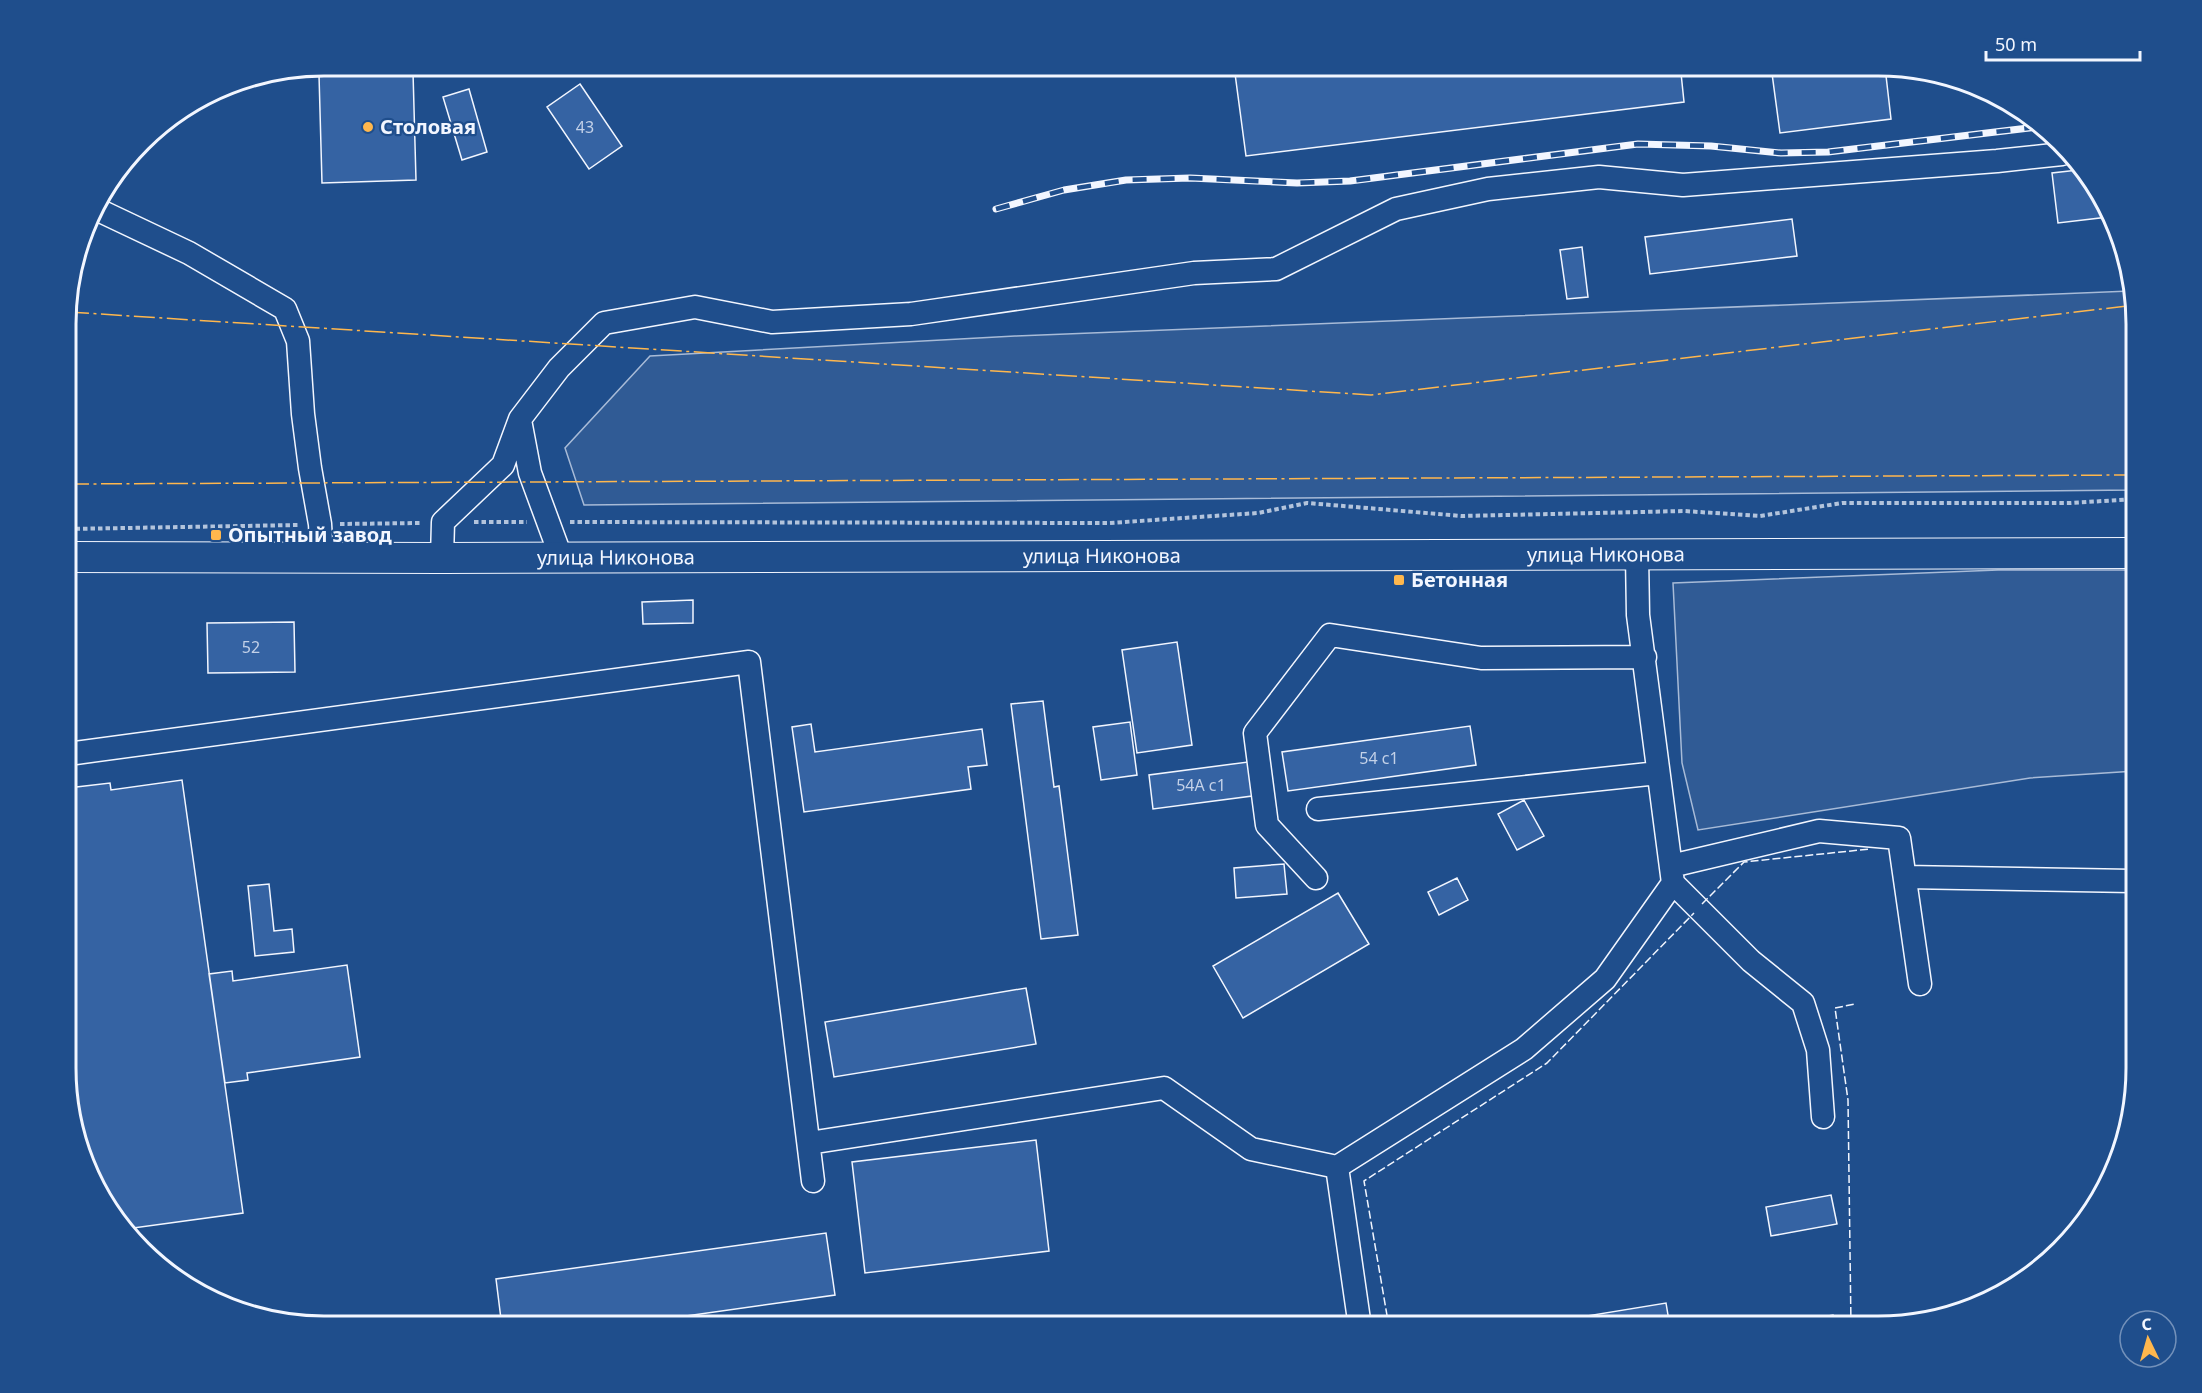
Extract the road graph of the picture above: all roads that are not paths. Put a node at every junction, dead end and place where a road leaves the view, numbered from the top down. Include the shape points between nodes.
1 (2058, 154) edge
2 (103, 212) edge
3 (520, 419) junction
4 (77, 553) edge
5 (2126, 553) edge
6 (1637, 555) junction
7 (561, 556) junction
8 (322, 558) junction
9 (442, 558) junction
10 (1645, 657) junction
11 (76, 753) edge
12 (1658, 773) junction
13 (1318, 809) dead end
14 (1672, 875) junction
15 (1905, 877) junction
16 (1316, 878) dead end
17 (2126, 881) edge
18 (1920, 984) dead end
19 (1823, 1117) dead end
20 (809, 1143) junction
21 (1336, 1167) junction
22 (813, 1181) dead end
23 (1358, 1316) edge

1 - 3 street via 1683,185 1599,177 1488,189 1396,209 1276,269 1194,273 911,314 772,322 695,307 604,323 559,368
2 - 8 street via 189,253 285,309 298,341 303,414 321,524
3 - 7 street via 530,473
3 - 9 street via 503,465 443,522
4 - 8 main road, улица Никонова
5 - 6 main road, улица Никонова
6 - 7 main road, улица Никонова
6 - 10 street via 1638,615
7 - 9 main road, улица Никонова
8 - 9 main road, улица Никонова
10 - 12 street
10 - 16 street via 1481,658 1330,635 1255,733 1267,825
11 - 20 street via 748,662
12 - 13 street
12 - 14 street
14 - 15 street via 1819,831 1899,838
14 - 19 street via 1751,961 1803,1003 1818,1050
14 - 21 street via 1605,978 1524,1049
15 - 17 street
15 - 18 street
20 - 21 street via 1164,1088 1251,1149
20 - 22 street
21 - 23 street

